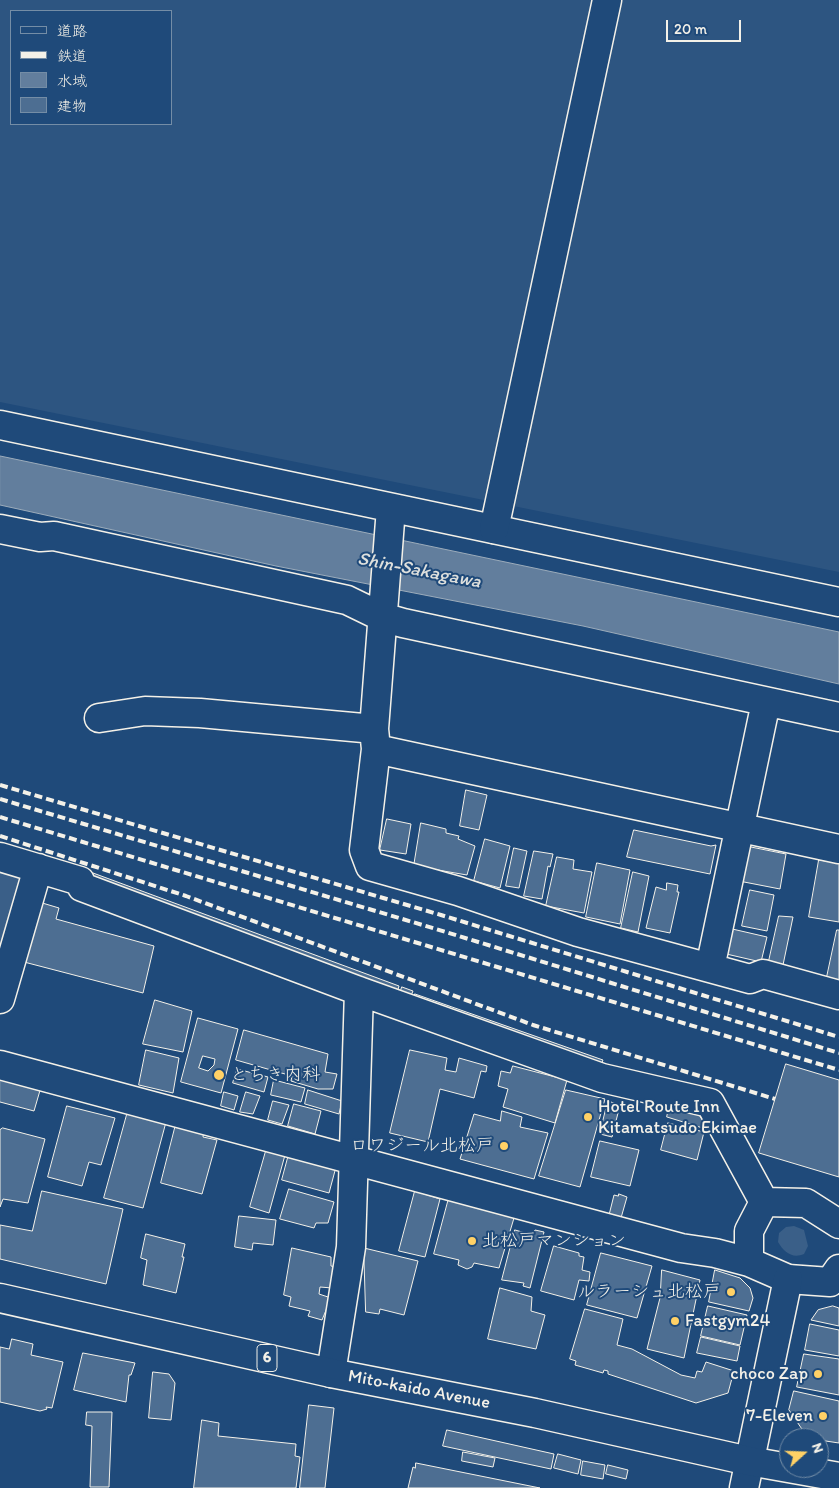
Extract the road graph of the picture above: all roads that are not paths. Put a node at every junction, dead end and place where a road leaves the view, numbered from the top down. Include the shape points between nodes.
1 (607, 0) edge
2 (0, 424) edge
3 (391, 508) junction
4 (0, 529) edge
5 (494, 529) junction
6 (839, 602) edge
7 (382, 617) junction
8 (766, 702) junction
9 (839, 717) edge
10 (99, 718) dead end
11 (375, 739) junction
12 (740, 828) junction
13 (839, 849) edge
14 (0, 857) edge
15 (38, 868) junction
16 (710, 968) junction
17 (358, 991) junction
18 (839, 995) edge
19 (0, 1000) edge
20 (0, 1065) edge
21 (354, 1160) junction
22 (764, 1202) junction
23 (839, 1224) edge
24 (749, 1262) junction
25 (788, 1279) junction
26 (836, 1279) edge
27 (0, 1298) edge
28 (331, 1372) junction
29 (749, 1461) junction
30 (839, 1477) edge
31 (744, 1488) edge

1 - 5 main road
2 - 3 main road
3 - 5 main road
3 - 7 main road
4 - 7 main road via 40,537 54,536 347,600
5 - 6 main road
7 - 8 main road
7 - 11 main road
8 - 9 main road
8 - 12 main road
10 - 11 main road via 145,711 200,712
11 - 12 main road
11 - 16 main road via 364,850 370,866 458,891 578,932
12 - 13 main road
12 - 16 main road
14 - 15 main road
15 - 17 main road via 80,881 82,886
15 - 19 main road
16 - 18 main road via 750,979 763,974
17 - 21 main road
17 - 22 main road via 602,1078 710,1103
20 - 21 main road
21 - 24 main road via 681,1248
21 - 28 main road via 351,1247
22 - 23 main road via 806,1203
22 - 24 main road via 749,1231
24 - 25 main road
25 - 26 main road
25 - 29 main road
27 - 28 main road, Mito-kaido Avenue / 6
28 - 29 main road, Mito-kaido Avenue / 6
29 - 30 main road, Mito-kaido Avenue / 6
29 - 31 main road

